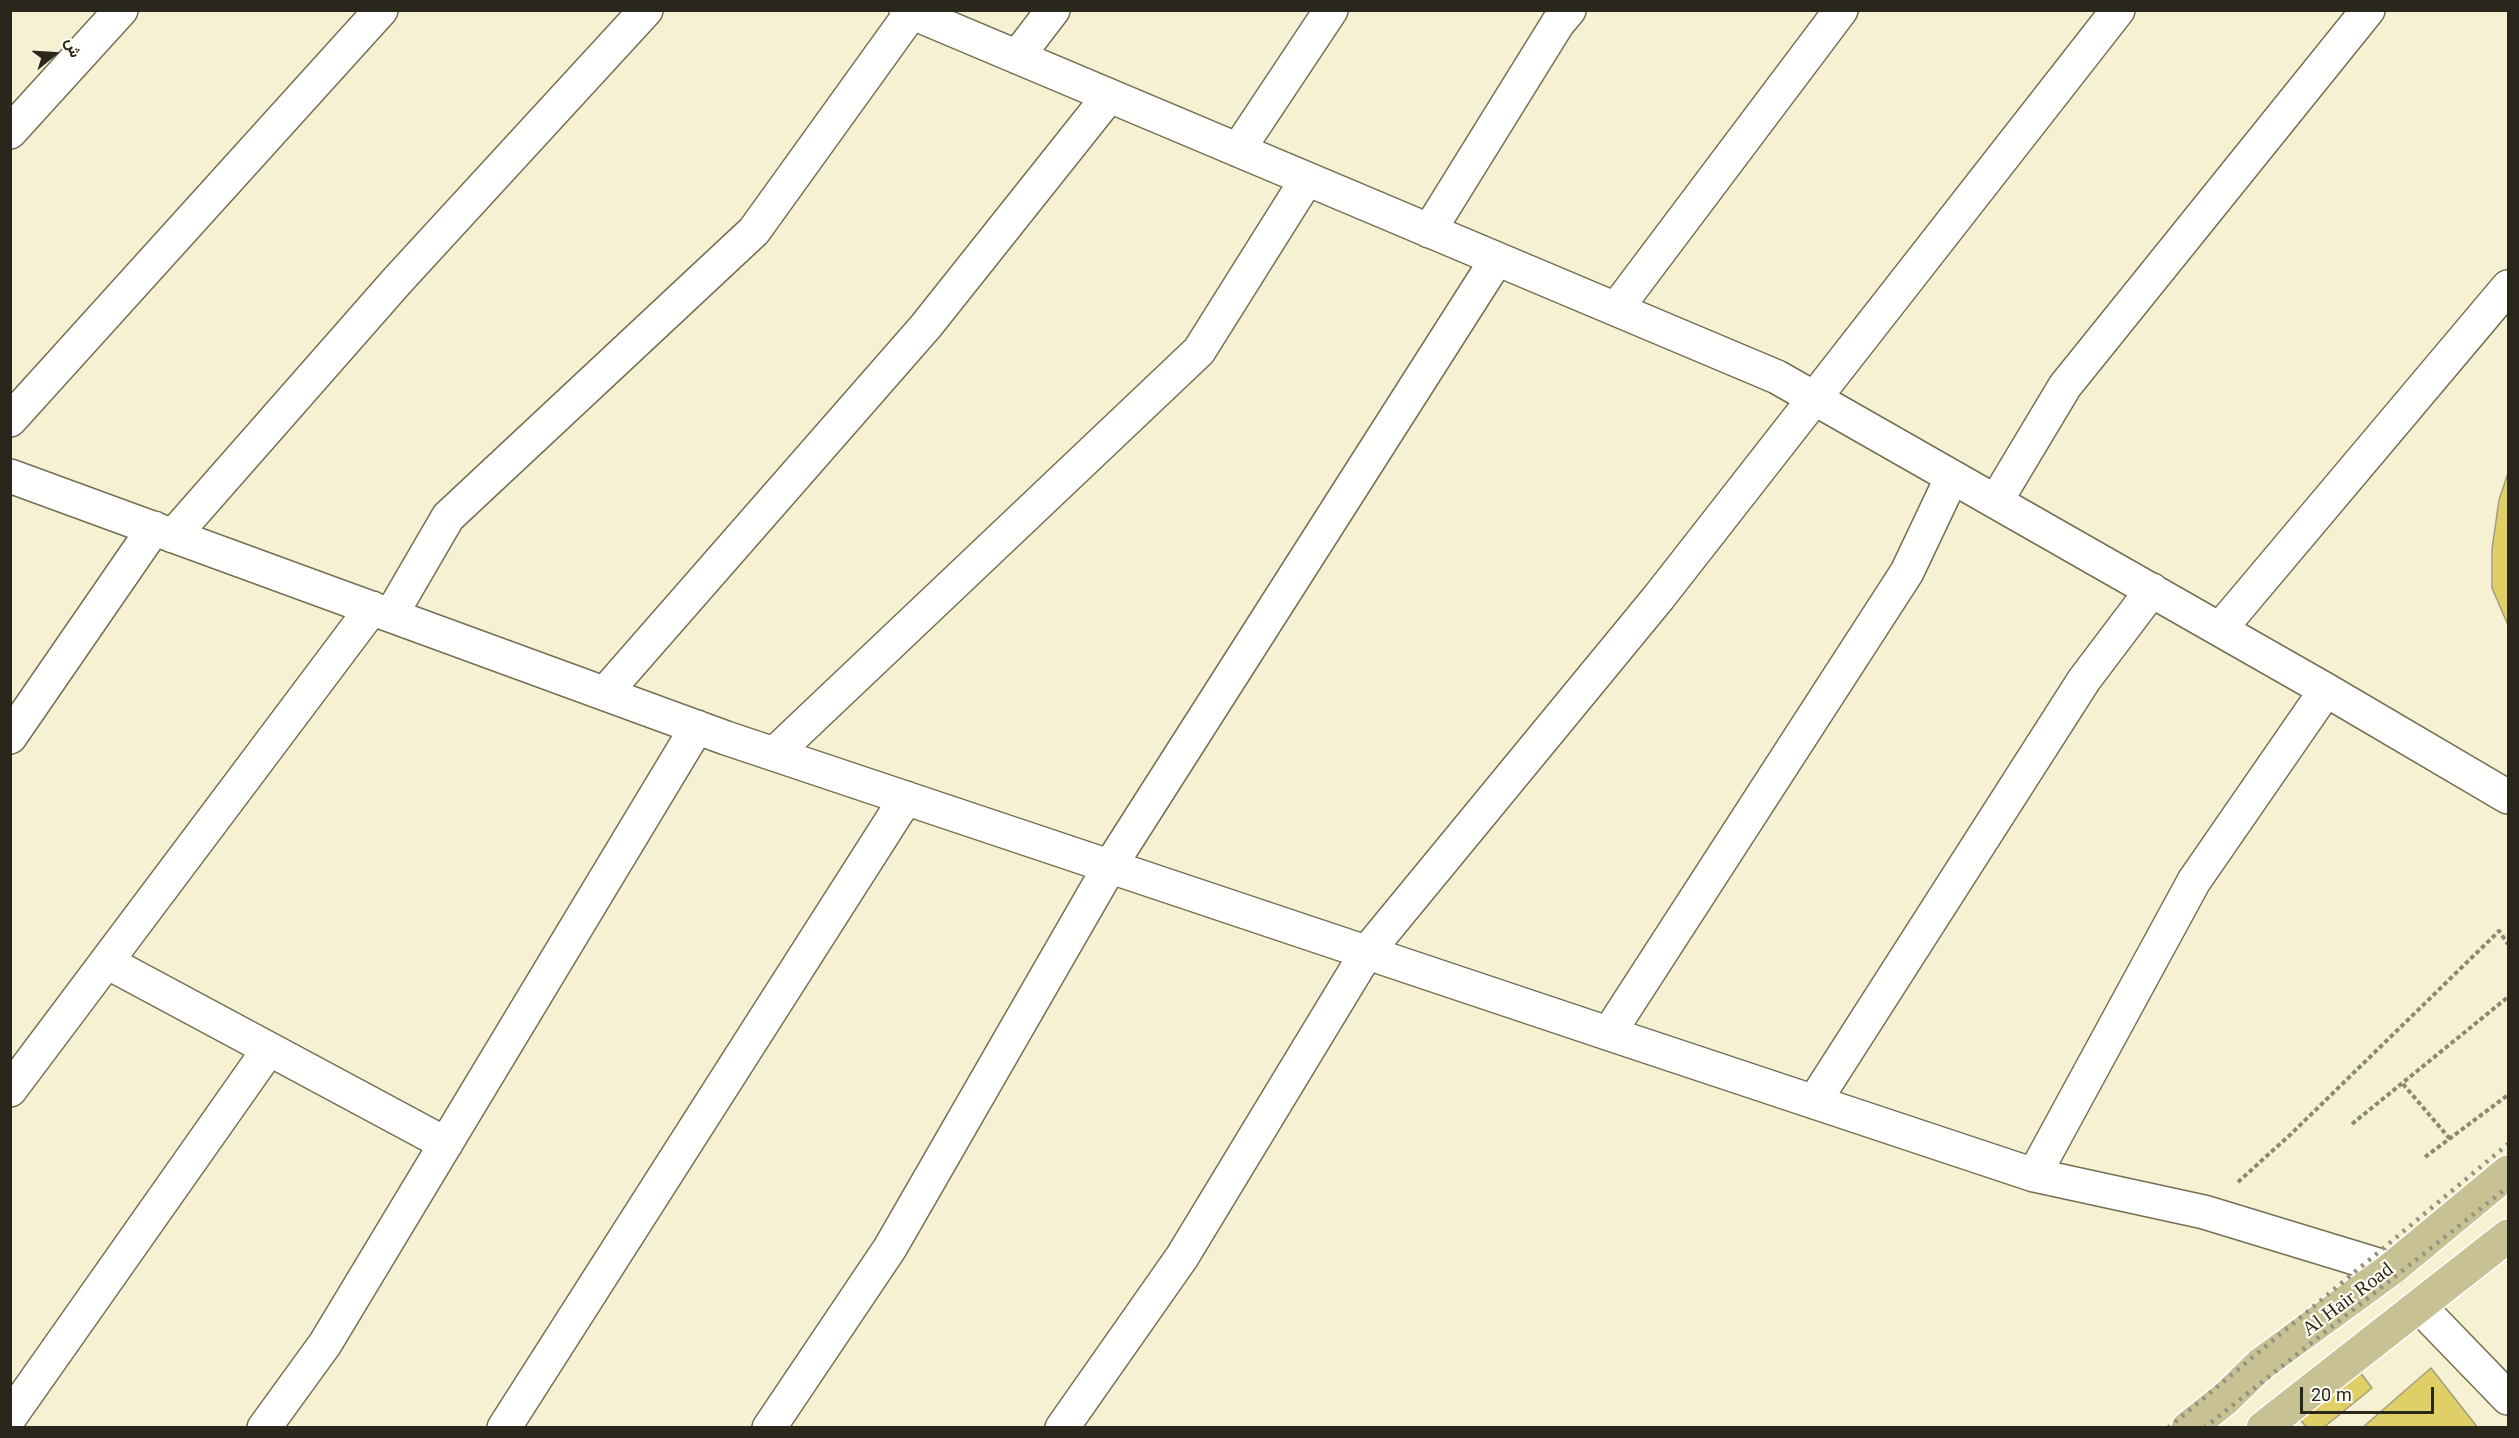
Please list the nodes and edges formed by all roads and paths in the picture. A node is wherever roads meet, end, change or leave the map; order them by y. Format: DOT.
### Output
graph roads {
  1 [pos="121,10"];
  2 [pos="381,10"];
  3 [pos="646,10"];
  4 [pos="1053,10"];
  5 [pos="1331,10"];
  6 [pos="1569,10"];
  7 [pos="1841,10"];
  8 [pos="2118,10"];
  9 [pos="2368,10"];
  10 [pos="909,12"];
  11 [pos="1017,57"];
  12 [pos="1109,96"];
  13 [pos="10,132"];
  14 [pos="1238,150"];
  15 [pos="1307,179"];
  16 [pos="1429,231"];
  17 [pos="1497,259"];
  18 [pos="2508,287"];
  19 [pos="1616,309"];
  20 [pos="1814,398"];
  21 [pos="10,420"];
  22 [pos="10,476"];
  23 [pos="1952,477"];
  24 [pos="1996,501"];
  25 [pos="164,532"];
  26 [pos="2152,590"];
  27 [pos="381,612"];
  28 [pos="2220,629"];
  29 [pos="2326,690"];
  30 [pos="605,693"];
  31 [pos="697,727"];
  32 [pos="10,737"];
  33 [pos="774,754"];
  34 [pos="2508,797"];
  35 [pos="906,798"];
  36 [pos="1110,866"];
  37 [pos="2508,944"];
  38 [pos="1367,952"];
  39 [pos="106,962"];
  40 [pos="2508,998"];
  41 [pos="1609,1033"];
  42 [pos="269,1049"];
  43 [pos="2403,1084"];
  44 [pos="10,1090"];
  45 [pos="2508,1095"];
  46 [pos="1814,1101"];
  47 [pos="2352,1124"];
  48 [pos="2450,1139"];
  49 [pos="446,1144"];
  50 [pos="2425,1157"];
  51 [pos="2508,1172"];
  52 [pos="2034,1174"];
  53 [pos="2204,1212"];
  54 [pos="2508,1236"];
  55 [pos="2391,1269"];
  56 [pos="2419,1306"];
  57 [pos="2508,1398"];
  58 [pos="10,1417"];
  59 [pos="264,1428"];
  60 [pos="504,1428"];
  61 [pos="769,1428"];
  62 [pos="1062,1428"];
  63 [pos="2188,1428"];
  64 [pos="2263,1428"];
  1 -- 13 [label="street"];
  2 -- 21 [label="street"];
  3 -- 25 [label="street"];
  4 -- 11 [label="street"];
  5 -- 14 [label="street"];
  6 -- 16 [label="street"];
  7 -- 19 [label="street"];
  8 -- 20 [label="street"];
  9 -- 24 [label="street"];
  10 -- 11 [label="street"];
  10 -- 27 [label="street"];
  11 -- 12 [label="street"];
  12 -- 14 [label="street"];
  12 -- 30 [label="street"];
  14 -- 15 [label="street"];
  15 -- 16 [label="street"];
  15 -- 33 [label="street"];
  16 -- 17 [label="street"];
  17 -- 19 [label="street"];
  17 -- 36 [label="street"];
  18 -- 28 [label="street"];
  19 -- 20 [label="street"];
  20 -- 23 [label="street"];
  20 -- 38 [label="street"];
  22 -- 25 [label="street"];
  23 -- 24 [label="street"];
  23 -- 41 [label="street"];
  24 -- 26 [label="street"];
  25 -- 27 [label="street"];
  25 -- 32 [label="street"];
  26 -- 28 [label="street"];
  26 -- 46 [label="street"];
  27 -- 30 [label="street"];
  27 -- 39 [label="street"];
  28 -- 29 [label="street"];
  29 -- 34 [label="street"];
  29 -- 52 [label="street"];
  30 -- 31 [label="street"];
  31 -- 33 [label="street"];
  31 -- 49 [label="street"];
  33 -- 35 [label="street"];
  35 -- 36 [label="street"];
  35 -- 60 [label="street"];
  36 -- 38 [label="street"];
  36 -- 61 [label="street"];
  37 -- 53 [label="path"];
  38 -- 41 [label="street"];
  38 -- 62 [label="street"];
  39 -- 42 [label="street"];
  39 -- 44 [label="street"];
  40 -- 43 [label="path"];
  41 -- 46 [label="street"];
  42 -- 49 [label="street"];
  42 -- 58 [label="street"];
  43 -- 47 [label="path"];
  43 -- 48 [label="path"];
  45 -- 48 [label="path"];
  46 -- 52 [label="street"];
  48 -- 50 [label="path"];
  49 -- 59 [label="street"];
  51 -- 55 [label="main road, Al Hair Road"];
  52 -- 53 [label="street"];
  53 -- 55 [label="street"];
  54 -- 56 [label="main road"];
  55 -- 63 [label="main road, Al Hair Road"];
  56 -- 57 [label="street"];
  56 -- 64 [label="main road"];
}
